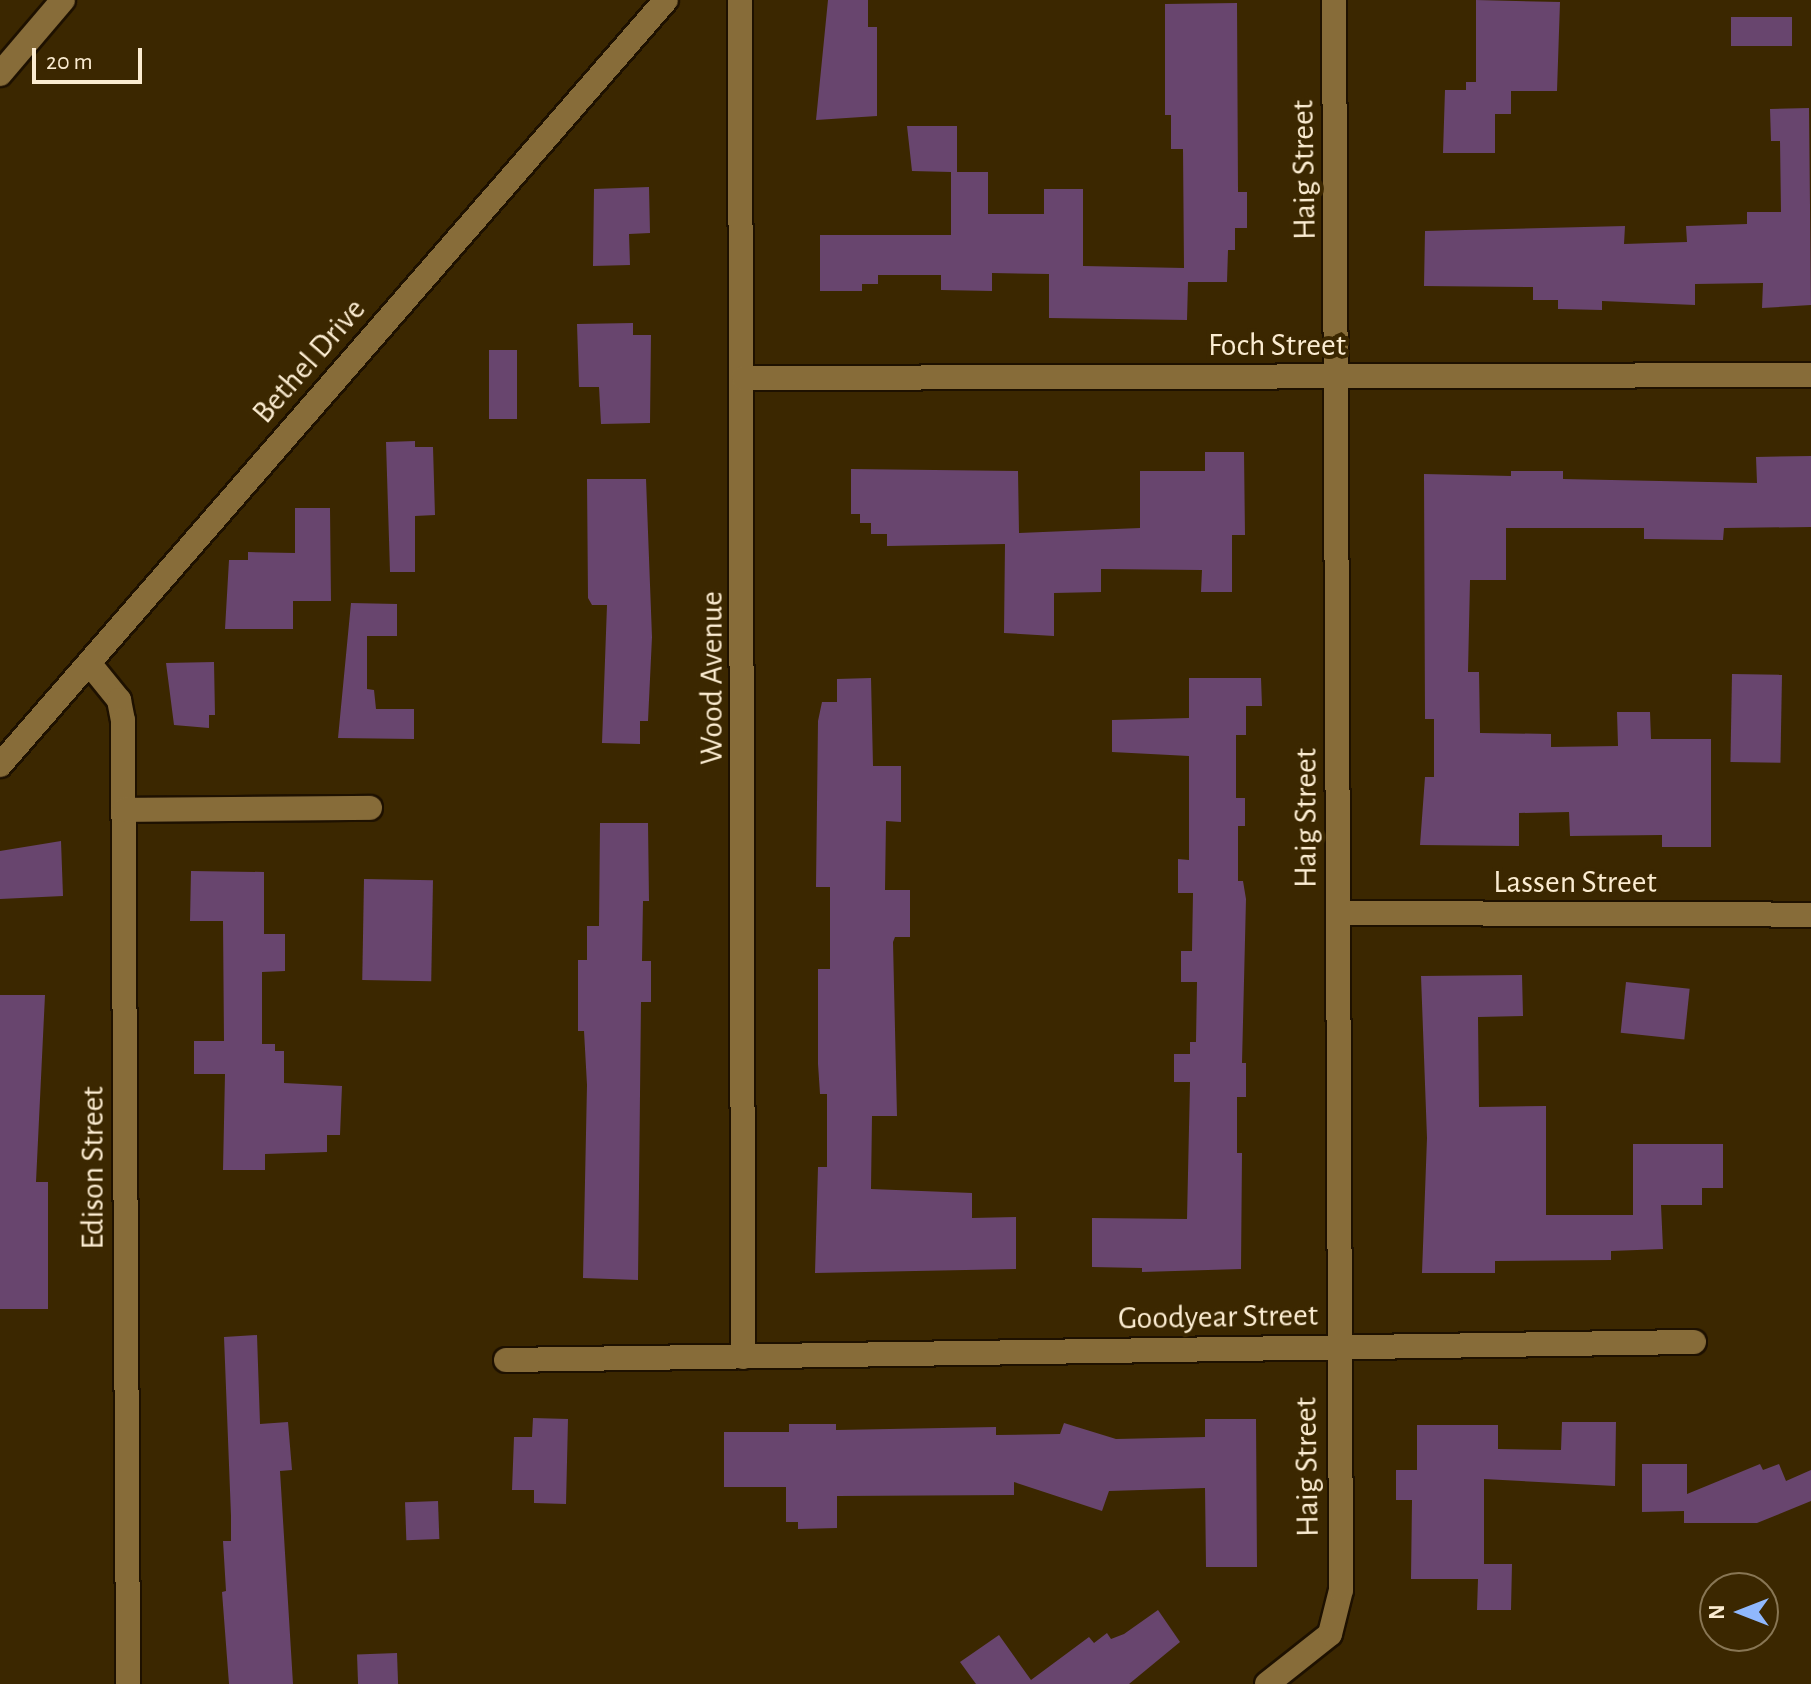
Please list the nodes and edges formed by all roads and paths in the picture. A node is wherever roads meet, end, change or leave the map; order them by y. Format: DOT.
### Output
graph roads {
  1 [pos="63,0"];
  2 [pos="666,0"];
  3 [pos="740,0"];
  4 [pos="1334,0"];
  5 [pos="0,74"];
  6 [pos="1811,375"];
  7 [pos="1338,376"];
  8 [pos="744,378"];
  9 [pos="89,663"];
  10 [pos="0,765"];
  11 [pos="370,808"];
  12 [pos="124,810"];
  13 [pos="1338,913"];
  14 [pos="1811,915"];
  15 [pos="1694,1342"];
  16 [pos="1337,1347"];
  17 [pos="743,1357"];
  18 [pos="506,1360"];
  19 [pos="128,1684"];
  20 [pos="1267,1684"];
  1 -- 5 [label="street"];
  2 -- 9 [label="street, Bethel Drive"];
  3 -- 8 [label="street, Wood Avenue"];
  4 -- 7 [label="street, Haig Street"];
  6 -- 7 [label="street, Foch Street"];
  7 -- 8 [label="street, Foch Street"];
  7 -- 13 [label="street, Haig Street"];
  8 -- 17 [label="street, Wood Avenue"];
  9 -- 10 [label="street, Bethel Drive"];
  9 -- 12 [label="street, Edison Street"];
  11 -- 12 [label="street"];
  12 -- 19 [label="street, Edison Street"];
  13 -- 14 [label="street, Lassen Street"];
  13 -- 16 [label="street, Haig Street"];
  15 -- 16 [label="street, Goodyear Street"];
  16 -- 17 [label="street, Goodyear Street"];
  16 -- 20 [label="street, Haig Street"];
  17 -- 18 [label="street, Goodyear Street"];
}
